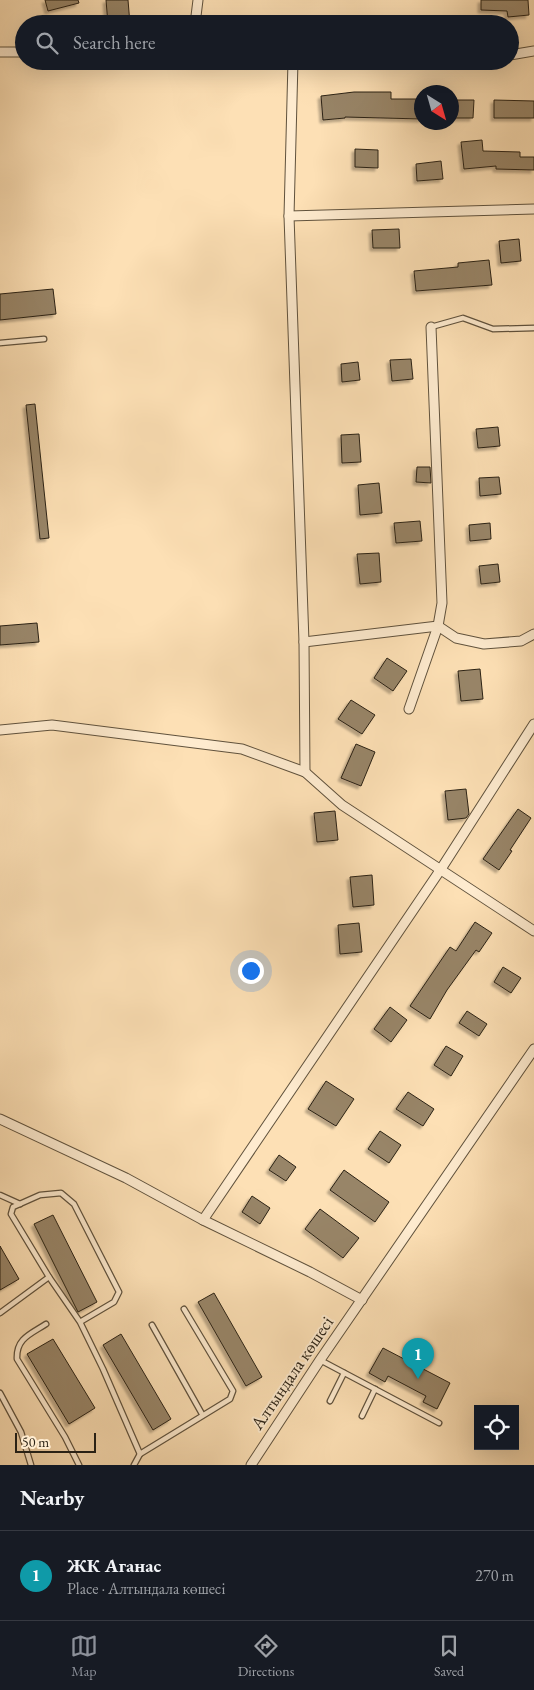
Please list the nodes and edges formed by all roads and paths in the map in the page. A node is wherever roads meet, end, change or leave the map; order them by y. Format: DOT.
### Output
graph roads {
  1 [pos="198,0"];
  2 [pos="196,15"];
  3 [pos="534,51"];
  4 [pos="0,52"];
  5 [pos="15,52"];
  6 [pos="519,53"];
  7 [pos="292,70"];
  8 [pos="534,209"];
  9 [pos="289,216"];
  10 [pos="431,327"];
  11 [pos="534,328"];
  12 [pos="44,339"];
  13 [pos="0,343"];
  14 [pos="438,626"];
  15 [pos="534,634"];
  16 [pos="304,642"];
  17 [pos="408,709"];
  18 [pos="534,724"];
  19 [pos="0,730"];
  20 [pos="305,772"];
  21 [pos="441,869"];
  22 [pos="534,931"];
  23 [pos="534,1048"];
  24 [pos="0,1119"];
  25 [pos="0,1189"];
  26 [pos="2,1195"];
  27 [pos="20,1204"];
  28 [pos="203,1220"];
  29 [pos="48,1277"];
  30 [pos="362,1300"];
  31 [pos="184,1309"];
  32 [pos="0,1313"];
  33 [pos="80,1322"];
  34 [pos="46,1324"];
  35 [pos="152,1325"];
  36 [pos="320,1360"];
  37 [pos="344,1373"];
  38 [pos="375,1389"];
  39 [pos="0,1393"];
  40 [pos="330,1400"];
  41 [pos="202,1414"];
  42 [pos="362,1416"];
  43 [pos="439,1423"];
  44 [pos="140,1454"];
  45 [pos="30,1465"];
  46 [pos="79,1465"];
  47 [pos="134,1465"];
  48 [pos="250,1465"];
  1 -- 2 [label="street"];
  3 -- 6 [label="street"];
  4 -- 5 [label="street"];
  7 -- 9 [label="street"];
  8 -- 9 [label="street"];
  9 -- 16 [label="street"];
  10 -- 11 [label="lane"];
  10 -- 14 [label="street"];
  12 -- 13 [label="lane"];
  14 -- 15 [label="street"];
  14 -- 16 [label="street"];
  14 -- 17 [label="street"];
  16 -- 20 [label="street"];
  18 -- 21 [label="street"];
  19 -- 20 [label="street"];
  20 -- 21 [label="street"];
  21 -- 22 [label="street"];
  21 -- 28 [label="street"];
  23 -- 30 [label="street, Алтындала көшесі"];
  24 -- 28 [label="street"];
  25 -- 26 [label="lane"];
  26 -- 27 [label="lane"];
  27 -- 29 [label="lane"];
  27 -- 33 [label="lane"];
  28 -- 30 [label="street"];
  29 -- 32 [label="lane"];
  29 -- 33 [label="lane"];
  30 -- 36 [label="street, Алтындала көшесі"];
  31 -- 41 [label="lane"];
  33 -- 44 [label="lane"];
  34 -- 46 [label="lane"];
  35 -- 41 [label="lane"];
  36 -- 37 [label="lane"];
  36 -- 48 [label="street, Алтындала көшесі"];
  37 -- 38 [label="lane"];
  37 -- 40 [label="lane"];
  38 -- 42 [label="lane"];
  38 -- 43 [label="lane"];
  39 -- 45 [label="lane"];
  41 -- 44 [label="lane"];
  44 -- 47 [label="lane"];
}
